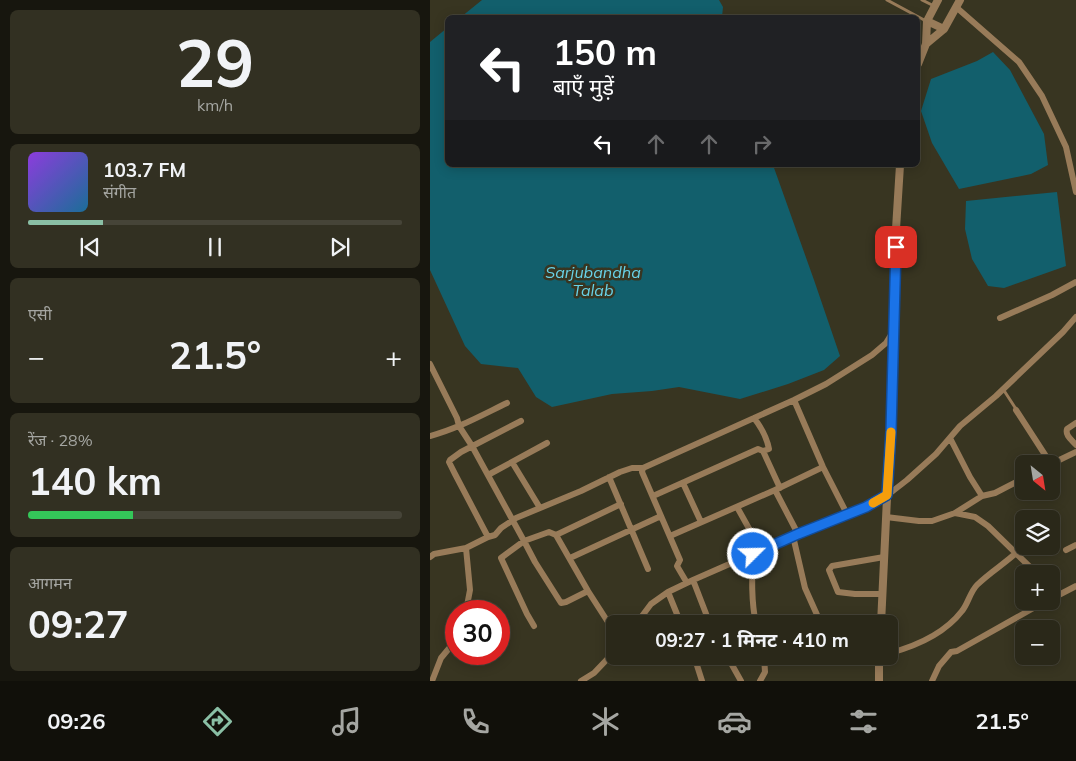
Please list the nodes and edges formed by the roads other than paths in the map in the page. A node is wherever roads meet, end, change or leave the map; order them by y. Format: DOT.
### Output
graph roads {
  1 [pos="887,0"];
  2 [pos="922,0"];
  3 [pos="936,3"];
  4 [pos="958,4"];
  5 [pos="916,15"];
  6 [pos="920,17"];
  7 [pos="927,21"];
  8 [pos="944,29"];
  9 [pos="926,44"];
  10 [pos="920,59"];
  11 [pos="900,167"];
  12 [pos="1076,192"];
  13 [pos="1076,282"];
  14 [pos="1076,317"];
  15 [pos="1000,318"];
  16 [pos="894,329"];
  17 [pos="430,364"];
  18 [pos="1003,390"];
  19 [pos="794,400"];
  20 [pos="507,403"];
  21 [pos="1016,410"];
  22 [pos="754,418"];
  23 [pos="521,421"];
  24 [pos="1076,423"];
  25 [pos="458,426"];
  26 [pos="430,436"];
  27 [pos="950,438"];
  28 [pos="548,443"];
  29 [pos="1076,445"];
  30 [pos="472,446"];
  31 [pos="763,451"];
  32 [pos="1076,452"];
  33 [pos="1045,455"];
  34 [pos="1060,460"];
  35 [pos="512,462"];
  36 [pos="643,468"];
  37 [pos="823,468"];
  38 [pos="488,475"];
  39 [pos="610,477"];
  40 [pos="683,483"];
  41 [pos="1015,483"];
  42 [pos="778,489"];
  43 [pos="887,495"];
  44 [pos="652,496"];
  45 [pos="982,496"];
  46 [pos="621,504"];
  47 [pos="737,507"];
  48 [pos="540,508"];
  49 [pos="955,513"];
  50 [pos="847,514"];
  51 [pos="661,516"];
  52 [pos="886,517"];
  53 [pos="512,520"];
  54 [pos="701,522"];
  55 [pos="632,530"];
  56 [pos="556,535"];
  57 [pos="796,535"];
  58 [pos="670,536"];
  59 [pos="488,537"];
  60 [pos="524,541"];
  61 [pos="1076,545"];
  62 [pos="466,548"];
  63 [pos="761,550"];
  64 [pos="1066,550"];
  65 [pos="1015,552"];
  66 [pos="753,554"];
  67 [pos="1015,554"];
  68 [pos="1018,555"];
  69 [pos="430,557"];
  70 [pos="884,557"];
  71 [pos="570,558"];
  72 [pos="1028,565"];
  73 [pos="648,570"];
  74 [pos="690,582"];
  75 [pos="1076,586"];
  76 [pos="588,591"];
  77 [pos="668,592"];
  78 [pos="882,594"];
  79 [pos="1060,594"];
  80 [pos="468,600"];
  81 [pos="1029,610"];
  82 [pos="643,615"];
  83 [pos="677,615"];
  84 [pos="706,615"];
  85 [pos="754,615"];
  86 [pos="817,615"];
  87 [pos="881,615"];
  88 [pos="606,618"];
  89 [pos="534,626"];
  90 [pos="898,651"];
  91 [pos="445,653"];
  92 [pos="606,660"];
  93 [pos="697,665"];
  94 [pos="732,665"];
  95 [pos="765,665"];
  96 [pos="879,665"];
  97 [pos="432,681"];
  98 [pos="581,681"];
  99 [pos="702,681"];
  100 [pos="741,681"];
  101 [pos="760,681"];
  102 [pos="879,681"];
  103 [pos="932,681"];
  1 -- 5 [label="lane"];
  2 -- 3 [label="lane"];
  3 -- 7 [label="street"];
  4 -- 8 [label="street"];
  4 -- 12 [label="street"];
  6 -- 7 [label="lane"];
  7 -- 8 [label="street"];
  7 -- 9 [label="street"];
  8 -- 9 [label="street"];
  9 -- 10 [label="street"];
  11 -- 16 [label="street"];
  13 -- 15 [label="street"];
  14 -- 18 [label="street"];
  16 -- 19 [label="street"];
  16 -- 43 [label="street"];
  17 -- 25 [label="street"];
  18 -- 21 [label="lane"];
  18 -- 27 [label="street"];
  19 -- 22 [label="street"];
  19 -- 37 [label="street"];
  20 -- 25 [label="street"];
  21 -- 33 [label="street"];
  22 -- 31 [label="street"];
  22 -- 36 [label="street"];
  23 -- 30 [label="street"];
  24 -- 29 [label="street"];
  25 -- 26 [label="street"];
  25 -- 30 [label="street"];
  27 -- 43 [label="street"];
  27 -- 45 [label="street"];
  28 -- 35 [label="street"];
  30 -- 38 [label="street"];
  30 -- 59 [label="street"];
  31 -- 40 [label="street"];
  31 -- 42 [label="street"];
  32 -- 34 [label="street"];
  35 -- 38 [label="street"];
  35 -- 48 [label="street"];
  36 -- 39 [label="street"];
  36 -- 44 [label="street"];
  37 -- 42 [label="street"];
  37 -- 50 [label="street"];
  38 -- 53 [label="street"];
  39 -- 46 [label="street"];
  39 -- 48 [label="street"];
  40 -- 44 [label="street"];
  40 -- 54 [label="street"];
  41 -- 45 [label="street"];
  42 -- 47 [label="street"];
  42 -- 57 [label="street"];
  43 -- 50 [label="street"];
  43 -- 52 [label="street"];
  44 -- 51 [label="street"];
  45 -- 49 [label="street"];
  46 -- 55 [label="street"];
  46 -- 56 [label="street"];
  47 -- 54 [label="street"];
  47 -- 63 [label="street"];
  48 -- 53 [label="street"];
  49 -- 52 [label="street"];
  49 -- 65 [label="street"];
  50 -- 57 [label="street"];
  51 -- 55 [label="street"];
  51 -- 58 [label="street"];
  52 -- 70 [label="street"];
  53 -- 59 [label="street"];
  53 -- 60 [label="street"];
  54 -- 58 [label="street"];
  55 -- 71 [label="street"];
  55 -- 73 [label="street"];
  56 -- 60 [label="street"];
  56 -- 71 [label="street"];
  57 -- 63 [label="street"];
  57 -- 86 [label="street"];
  58 -- 74 [label="street"];
  59 -- 62 [label="street"];
  60 -- 76 [label="street"];
  60 -- 89 [label="street"];
  61 -- 64 [label="street"];
  62 -- 69 [label="street"];
  62 -- 80 [label="street"];
  63 -- 66 [label="street"];
  66 -- 74 [label="street"];
  66 -- 85 [label="street"];
  67 -- 90 [label="street"];
  68 -- 72 [label="street"];
  70 -- 78 [label="street"];
  70 -- 78 [label="street"];
  71 -- 76 [label="street"];
  74 -- 77 [label="street"];
  74 -- 84 [label="street"];
  75 -- 79 [label="street"];
  76 -- 88 [label="street"];
  77 -- 82 [label="street"];
  77 -- 83 [label="street"];
  78 -- 87 [label="street"];
  81 -- 103 [label="street"];
  91 -- 97 [label="street"];
  92 -- 98 [label="street"];
  93 -- 99 [label="street"];
  94 -- 100 [label="street"];
  95 -- 101 [label="street"];
  96 -- 102 [label="street"];
}
